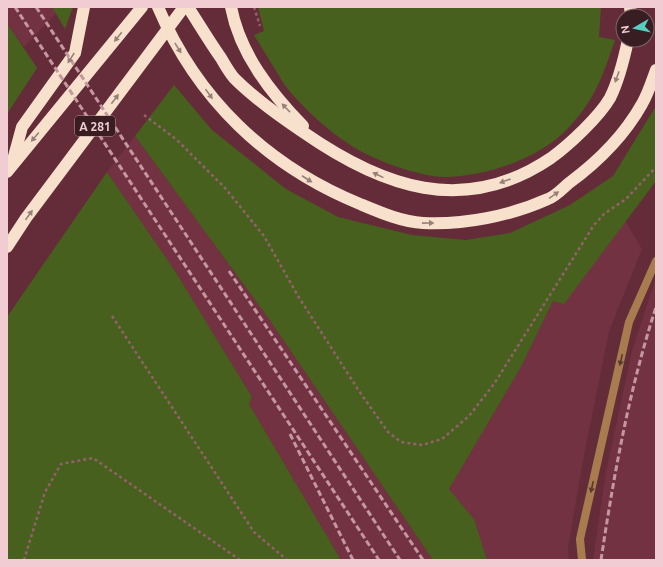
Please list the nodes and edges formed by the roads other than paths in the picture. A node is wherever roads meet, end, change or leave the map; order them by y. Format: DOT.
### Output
graph roads {
  1 [pos="84,7"];
  2 [pos="142,7"];
  3 [pos="158,7"];
  4 [pos="184,7"];
  5 [pos="188,7"];
  6 [pos="231,9"];
  7 [pos="626,48"];
  8 [pos="656,70"];
  9 [pos="322,146"];
  10 [pos="9,169"];
  11 [pos="7,247"];
  12 [pos="656,261"];
  13 [pos="582,560"];
  1 -- 10 [label="highway, one-way"];
  2 -- 10 [label="highway, A 281, one-way"];
  3 -- 8 [label="highway, one-way"];
  11 -- 4 [label="highway, A 281, one-way"];
  5 -- 9 [label="highway"];
  9 -- 6 [label="highway, one-way"];
  7 -- 9 [label="highway, one-way"];
  12 -- 13 [label="lane, one-way"];
}
